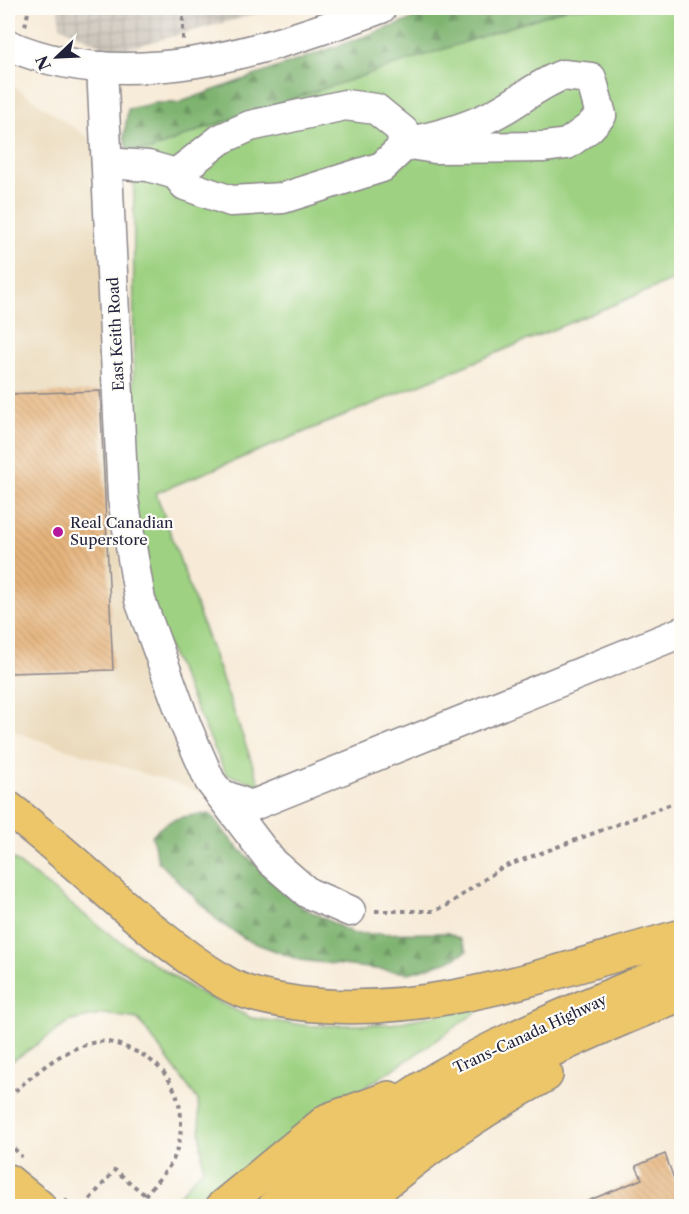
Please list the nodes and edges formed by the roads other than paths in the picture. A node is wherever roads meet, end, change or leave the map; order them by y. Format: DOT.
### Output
graph roads {
  1 [pos="381,8"];
  2 [pos="8,45"];
  3 [pos="102,67"];
  4 [pos="403,143"];
  5 [pos="107,163"];
  6 [pos="176,174"];
  7 [pos="681,632"];
  8 [pos="220,794"];
  9 [pos="8,808"];
  10 [pos="350,911"];
  11 [pos="681,936"];
  12 [pos="681,966"];
  13 [pos="681,994"];
  14 [pos="681,1009"];
  15 [pos="430,1083"];
  16 [pos="8,1181"];
  17 [pos="39,1206"];
  18 [pos="223,1206"];
  19 [pos="275,1206"];
  20 [pos="316,1206"];
  21 [pos="358,1206"];
  1 -- 3 [label="street"];
  2 -- 3 [label="street"];
  3 -- 5 [label="street, East Keith Road"];
  4 -- 4 [label="street"];
  4 -- 6 [label="street"];
  4 -- 6 [label="street"];
  5 -- 6 [label="street"];
  5 -- 8 [label="street, East Keith Road"];
  7 -- 8 [label="street"];
  8 -- 10 [label="street, East Keith Road"];
  9 -- 11 [label="main road"];
  12 -- 15 [label="main road, Trans-Canada Highway"];
  13 -- 20 [label="main road, Trans-Canada Highway"];
  14 -- 21 [label="main road"];
  15 -- 18 [label="main road"];
  15 -- 19 [label="main road, Trans-Canada Highway"];
  16 -- 17 [label="main road"];
}
